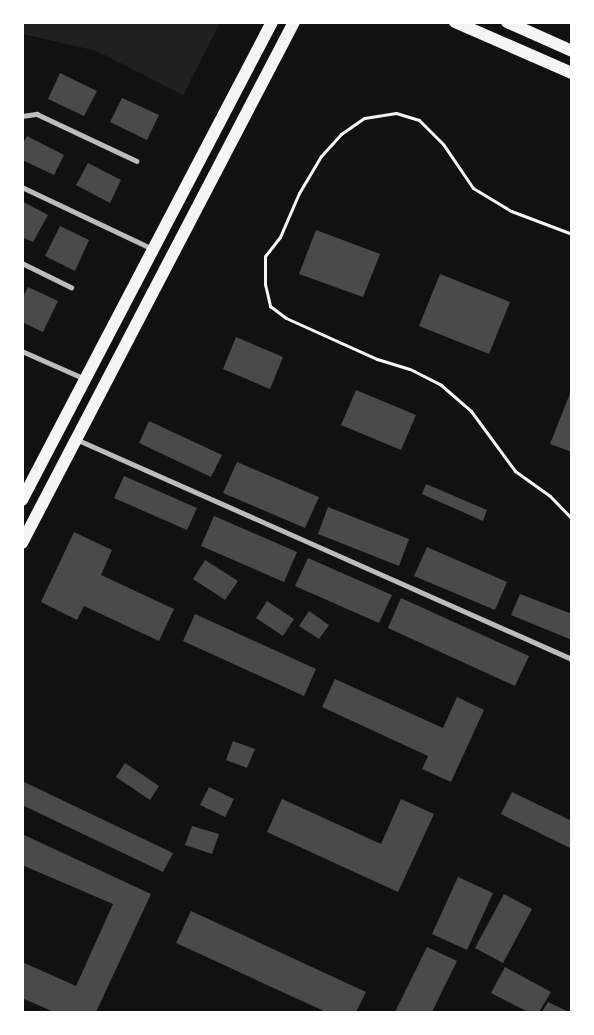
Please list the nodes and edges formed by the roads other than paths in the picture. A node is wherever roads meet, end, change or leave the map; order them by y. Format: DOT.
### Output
graph roads {
  1 [pos="272,22"];
  2 [pos="294,22"];
  3 [pos="455,22"];
  4 [pos="507,22"];
  5 [pos="572,51"];
  6 [pos="572,74"];
  7 [pos="22,116"];
  8 [pos="137,161"];
  9 [pos="22,187"];
  10 [pos="155,250"];
  11 [pos="22,262"];
  12 [pos="70,287"];
  13 [pos="22,351"];
  14 [pos="87,379"];
  15 [pos="76,440"];
  16 [pos="22,500"];
  17 [pos="22,543"];
  18 [pos="572,659"];
  1 -- 10 [label="main road"];
  2 -- 15 [label="main road"];
  3 -- 6 [label="main road"];
  4 -- 5 [label="main road"];
  7 -- 8 [label="lane"];
  9 -- 10 [label="lane"];
  10 -- 14 [label="main road"];
  11 -- 12 [label="lane"];
  13 -- 14 [label="lane"];
  14 -- 16 [label="main road"];
  15 -- 17 [label="main road"];
  15 -- 18 [label="lane"];
}
